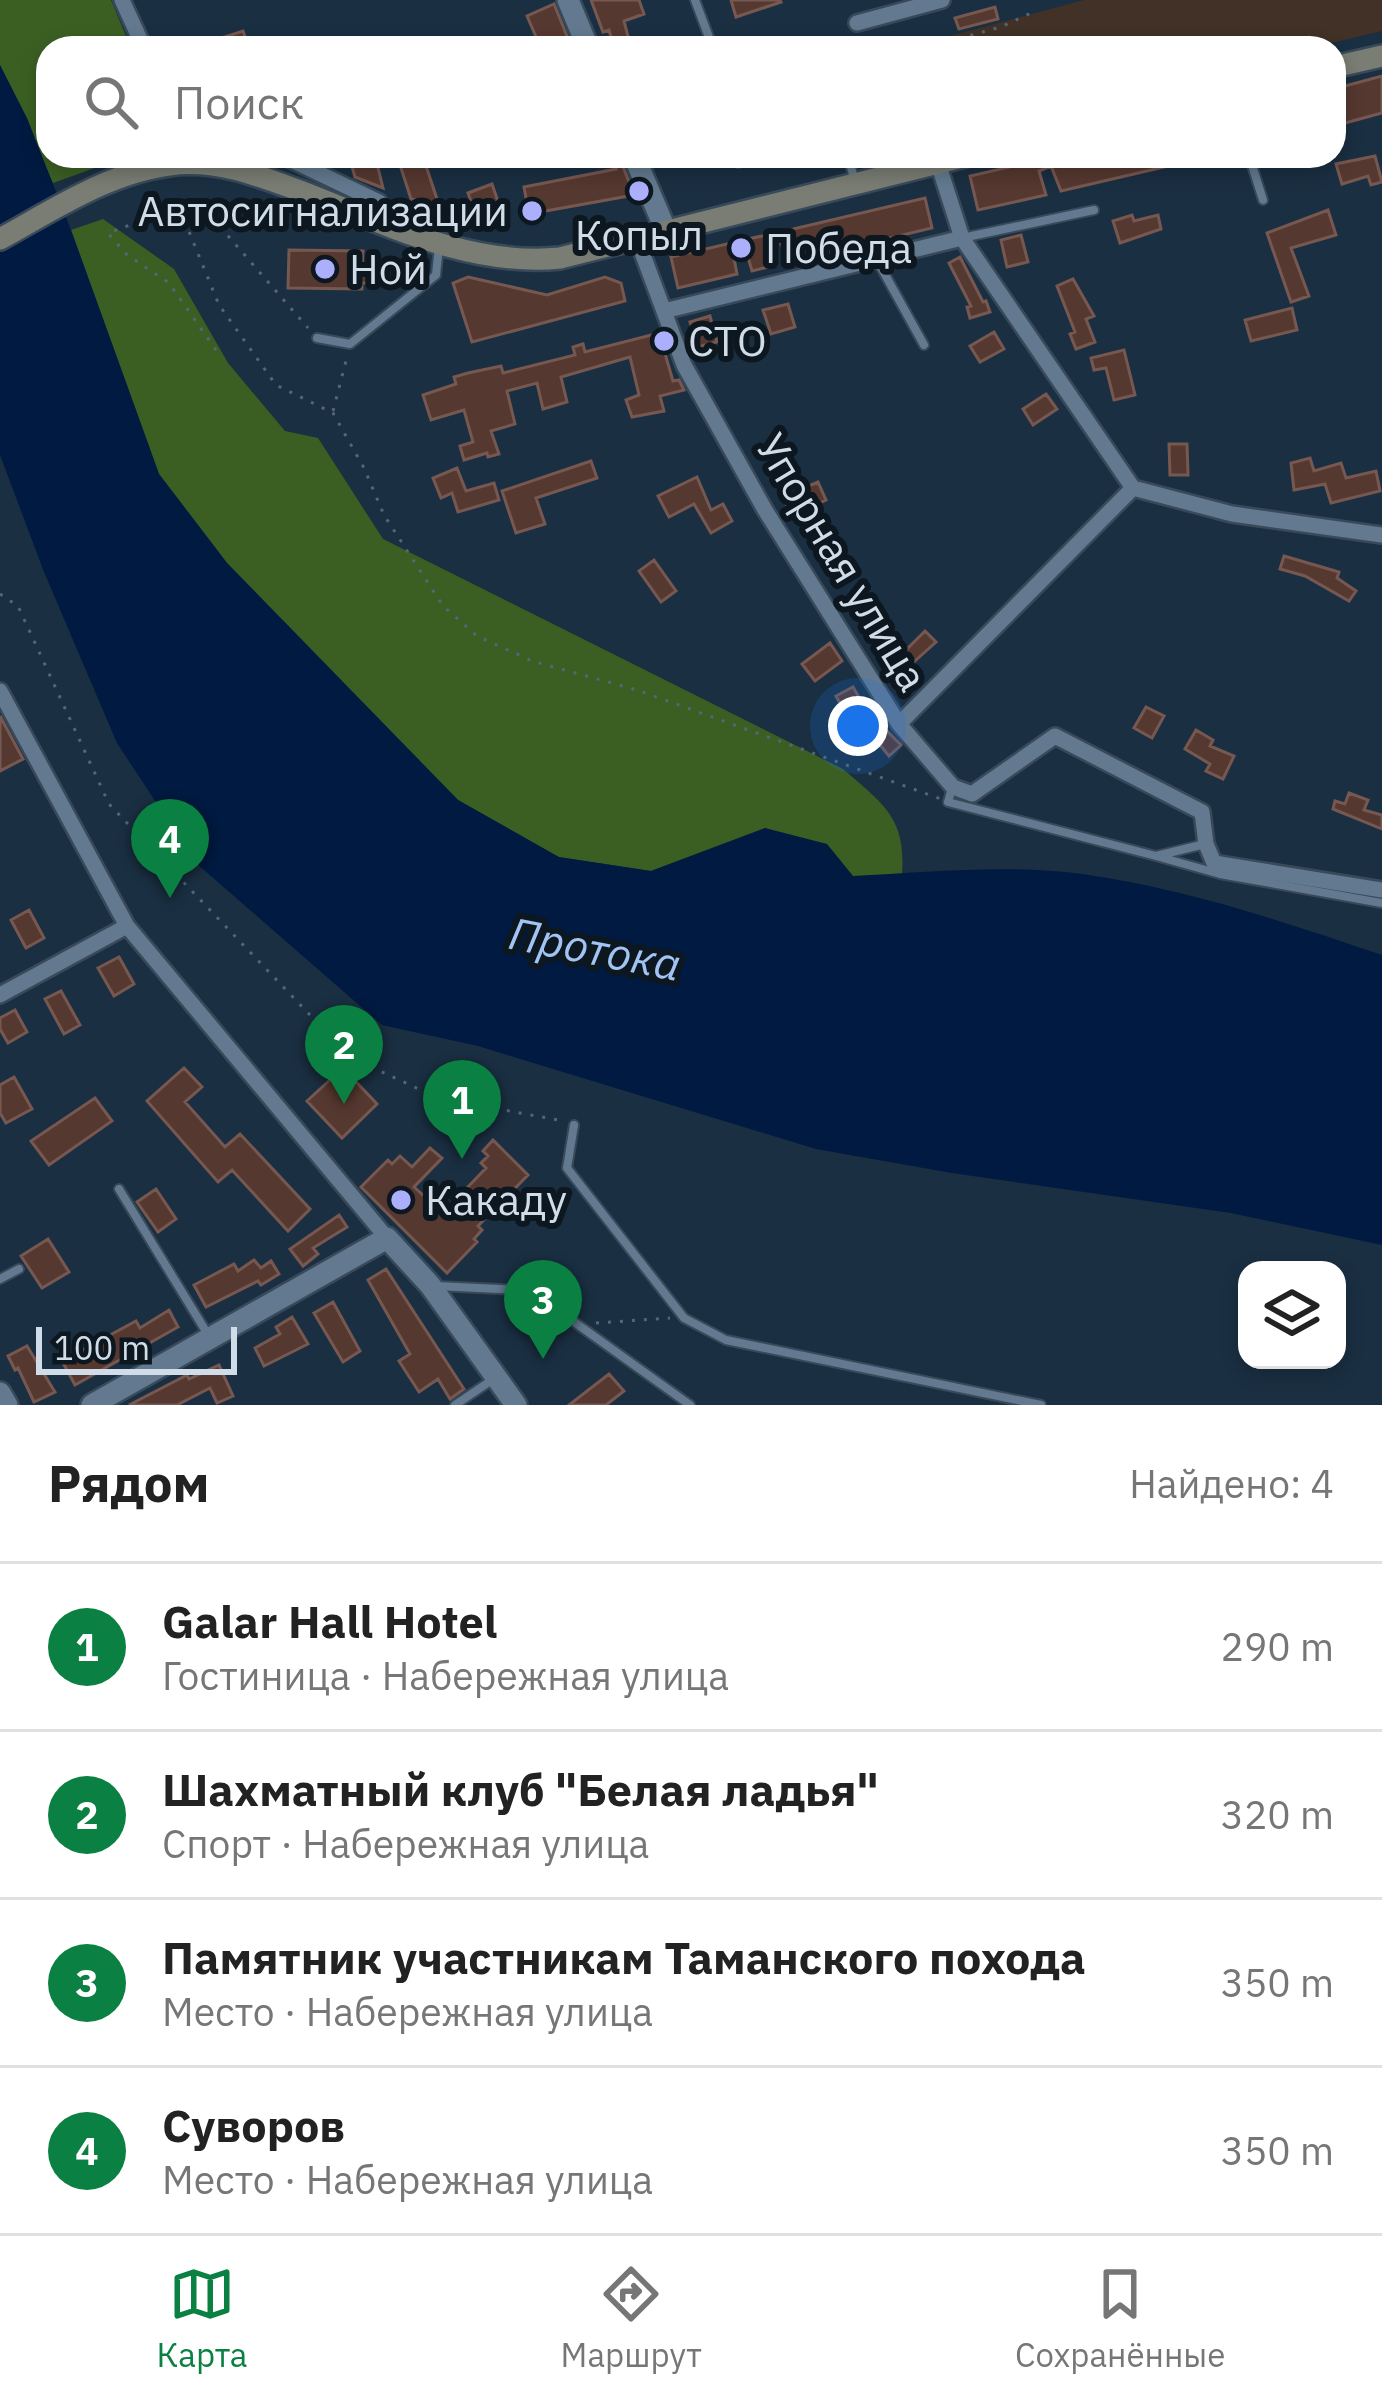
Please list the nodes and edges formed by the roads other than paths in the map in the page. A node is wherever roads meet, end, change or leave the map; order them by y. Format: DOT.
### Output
graph roads {
  1 [pos="122,0"];
  2 [pos="568,0"];
  3 [pos="695,0"];
  4 [pos="942,0"];
  5 [pos="857,23"];
  6 [pos="138,36"];
  7 [pos="583,36"];
  8 [pos="708,36"];
  9 [pos="1382,56"];
  10 [pos="1346,64"];
  11 [pos="152,168"];
  12 [pos="221,168"];
  13 [pos="308,168"];
  14 [pos="639,168"];
  15 [pos="852,168"];
  16 [pos="907,168"];
  17 [pos="940,168"];
  18 [pos="1253,168"];
  19 [pos="856,183"];
  20 [pos="1263,200"];
  21 [pos="1094,210"];
  22 [pos="396,227"];
  23 [pos="666,231"];
  24 [pos="0,238"];
  25 [pos="962,238"];
  26 [pos="637,239"];
  27 [pos="440,243"];
  28 [pos="877,260"];
  29 [pos="664,311"];
  30 [pos="317,338"];
  31 [pos="924,345"];
  32 [pos="1132,488"];
  33 [pos="1382,535"];
  34 [pos="0,691"];
  35 [pos="899,724"];
  36 [pos="951,794"];
  37 [pos="1206,844"];
  38 [pos="1156,856"];
  39 [pos="1382,890"];
  40 [pos="1382,903"];
  41 [pos="127,926"];
  42 [pos="0,995"];
  43 [pos="574,1126"];
  44 [pos="119,1189"];
  45 [pos="387,1238"];
  46 [pos="19,1268"];
  47 [pos="0,1279"];
  48 [pos="430,1286"];
  49 [pos="211,1340"];
  50 [pos="496,1377"];
  51 [pos="0,1393"];
  52 [pos="7,1405"];
  53 [pos="92,1405"];
  54 [pos="455,1405"];
  55 [pos="516,1405"];
  56 [pos="690,1405"];
  57 [pos="1041,1405"];
  1 -- 6 [label="street"];
  2 -- 7 [label="street"];
  3 -- 8 [label="lane"];
  4 -- 5 [label="street"];
  9 -- 10 [label="main road"];
  11 -- 24 [label="main road"];
  12 -- 22 [label="main road"];
  13 -- 22 [label="street"];
  14 -- 23 [label="street"];
  15 -- 19 [label="lane"];
  16 -- 19 [label="main road"];
  17 -- 25 [label="street"];
  18 -- 20 [label="lane"];
  19 -- 23 [label="main road"];
  21 -- 25 [label="lane"];
  22 -- 27 [label="main road"];
  23 -- 26 [label="main road"];
  25 -- 28 [label="street"];
  25 -- 32 [label="street"];
  26 -- 27 [label="main road"];
  26 -- 29 [label="street, Упорная улица"];
  27 -- 30 [label="lane"];
  28 -- 29 [label="street"];
  28 -- 31 [label="lane"];
  29 -- 35 [label="street, Упорная улица"];
  32 -- 33 [label="street"];
  32 -- 35 [label="street"];
  34 -- 41 [label="street"];
  35 -- 36 [label="street, Упорная улица"];
  36 -- 37 [label="street"];
  36 -- 38 [label="lane"];
  37 -- 38 [label="lane"];
  37 -- 39 [label="street"];
  38 -- 40 [label="lane"];
  41 -- 42 [label="street"];
  41 -- 45 [label="street"];
  43 -- 57 [label="lane"];
  44 -- 49 [label="lane"];
  45 -- 48 [label="street"];
  45 -- 49 [label="street"];
  46 -- 47 [label="lane"];
  48 -- 50 [label="street"];
  48 -- 56 [label="lane"];
  49 -- 53 [label="street"];
  50 -- 54 [label="lane"];
  50 -- 55 [label="street"];
  51 -- 52 [label="street"];
}
